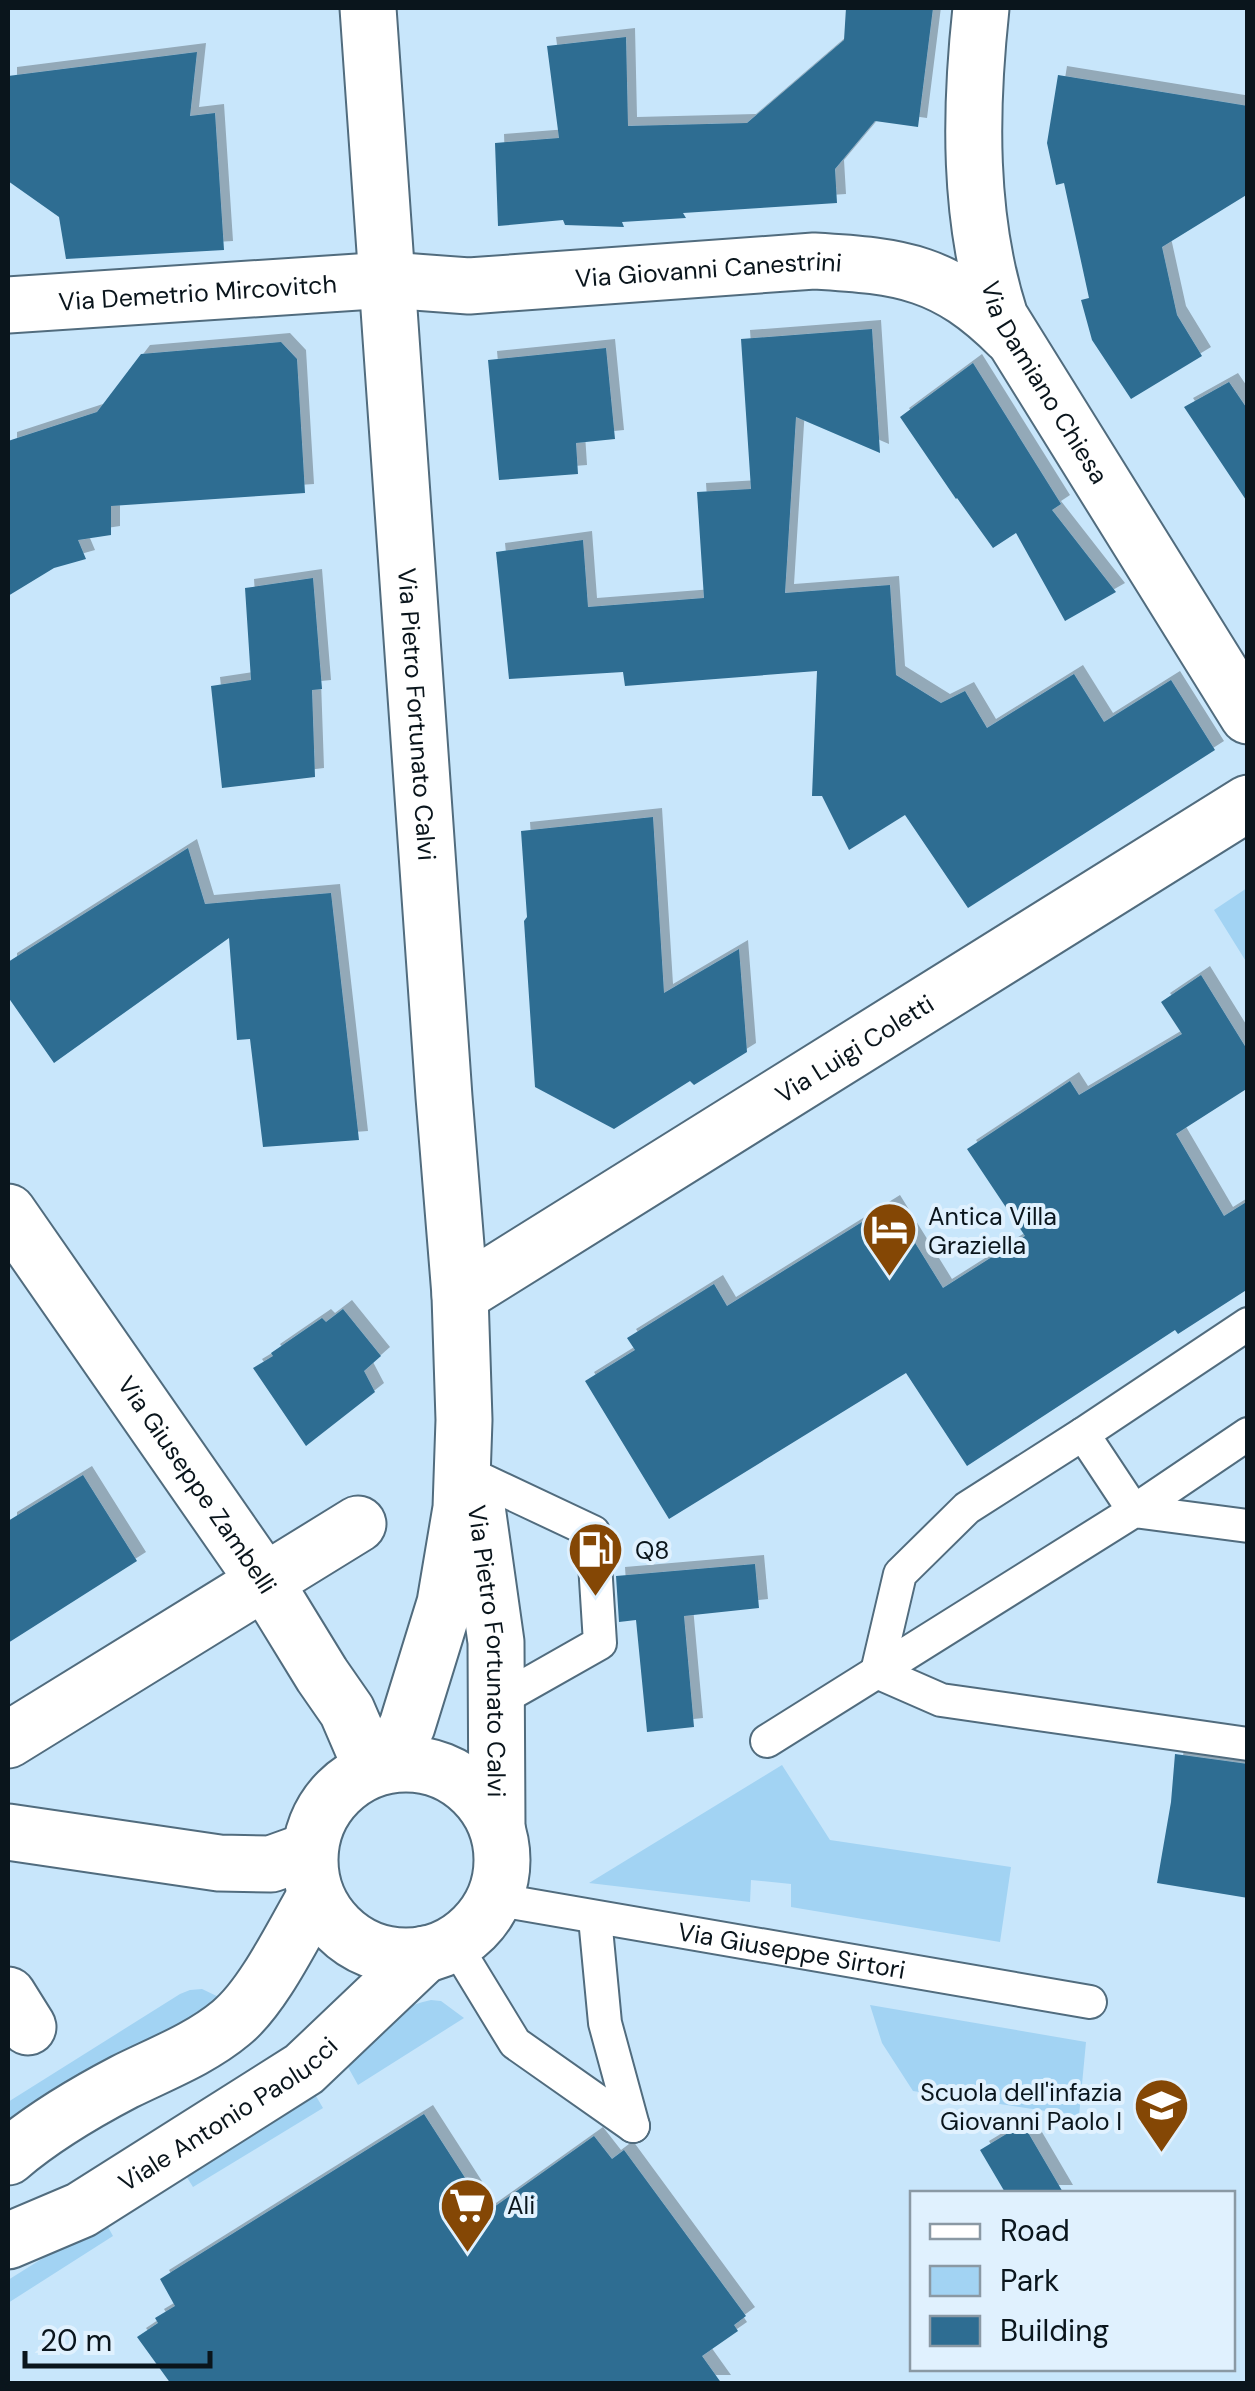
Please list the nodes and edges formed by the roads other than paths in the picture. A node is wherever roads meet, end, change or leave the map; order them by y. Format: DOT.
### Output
graph roads {
  1 [pos="368,8"];
  2 [pos="981,8"];
  3 [pos="388,280"];
  4 [pos="8,304"];
  5 [pos="1010,336"];
  6 [pos="1248,716"];
  7 [pos="1248,803"];
  8 [pos="8,1212"];
  9 [pos="460,1296"];
  10 [pos="1248,1324"];
  11 [pos="464,1420"];
  12 [pos="1083,1434"];
  13 [pos="1248,1434"];
  14 [pos="472,1476"];
  15 [pos="1134,1510"];
  16 [pos="358,1524"];
  17 [pos="1248,1526"];
  18 [pos="264,1582"];
  19 [pos="877,1672"];
  20 [pos="496,1702"];
  21 [pos="8,1740"];
  22 [pos="767,1741"];
  23 [pos="1248,1744"];
  24 [pos="380,1767"];
  25 [pos="497,1826"];
  26 [pos="8,1832"];
  27 [pos="313,1872"];
  28 [pos="494,1900"];
  29 [pos="595,1918"];
  30 [pos="440,1949"];
  31 [pos="1090,2002"];
  32 [pos="8,2157"];
  33 [pos="8,2241"];
  1 -- 3 [label="street, Via Pietro Fortunato Calvi"];
  2 -- 5 [label="street, Via Damiano Chiesa"];
  3 -- 4 [label="street, Via Demetrio Mircovitch"];
  3 -- 5 [label="street, Via Giovanni Canestrini"];
  3 -- 9 [label="street, Via Pietro Fortunato Calvi"];
  5 -- 6 [label="street, Via Damiano Chiesa"];
  7 -- 9 [label="street, Via Luigi Coletti"];
  8 -- 18 [label="street, Via Giuseppe Zambelli"];
  9 -- 11 [label="street, Via Pietro Fortunato Calvi"];
  10 -- 12 [label="lane"];
  11 -- 14 [label="street, Via Pietro Fortunato Calvi"];
  11 -- 24 [label="street, Via Pietro Fortunato Calvi"];
  12 -- 15 [label="lane"];
  12 -- 19 [label="lane"];
  13 -- 15 [label="lane"];
  14 -- 20 [label="street, Via Pietro Fortunato Calvi"];
  14 -- 20 [label="lane"];
  15 -- 17 [label="lane"];
  15 -- 19 [label="lane"];
  16 -- 18 [label="street"];
  18 -- 21 [label="street"];
  18 -- 24 [label="street, Via Giuseppe Zambelli"];
  19 -- 22 [label="lane"];
  19 -- 23 [label="lane"];
  20 -- 25 [label="street, Via Pietro Fortunato Calvi"];
  24 -- 25 [label="street"];
  24 -- 27 [label="street"];
  25 -- 28 [label="street"];
  26 -- 27 [label="street"];
  27 -- 30 [label="street"];
  27 -- 32 [label="street"];
  28 -- 29 [label="lane, Via Giuseppe Sirtori"];
  28 -- 30 [label="street"];
  29 -- 30 [label="lane"];
  29 -- 31 [label="lane, Via Giuseppe Sirtori"];
  30 -- 33 [label="street, Viale Antonio Paolucci"];
}
